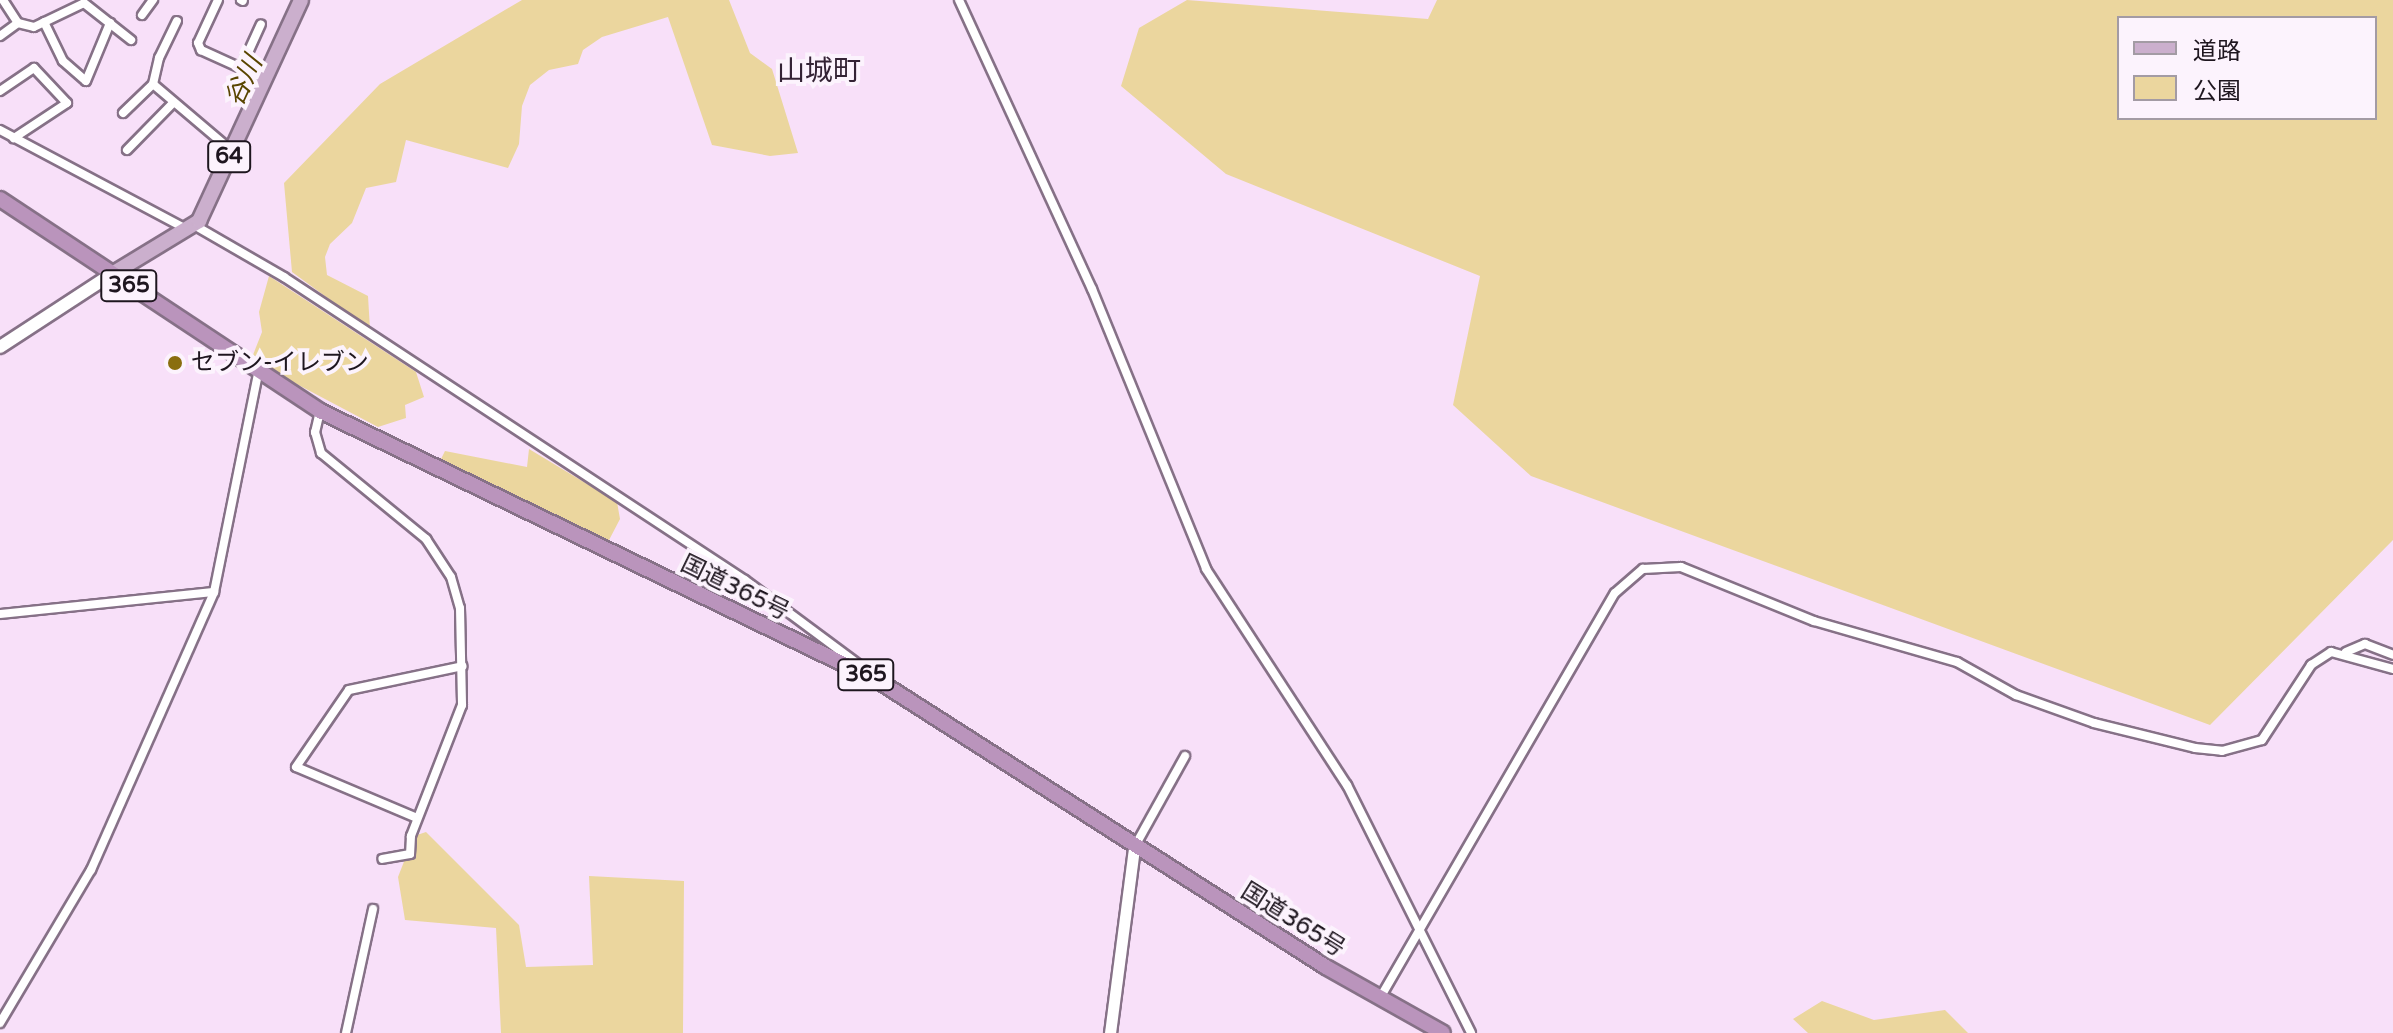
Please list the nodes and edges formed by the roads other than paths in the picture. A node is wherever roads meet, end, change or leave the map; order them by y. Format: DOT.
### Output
graph roads {
  1 [pos="3,0"];
  2 [pos="153,0"];
  3 [pos="218,0"];
  4 [pos="301,0"];
  5 [pos="959,0"];
  6 [pos="142,15"];
  7 [pos="177,21"];
  8 [pos="44,22"];
  9 [pos="18,23"];
  10 [pos="110,23"];
  11 [pos="261,24"];
  12 [pos="0,36"];
  13 [pos="131,40"];
  14 [pos="241,68"];
  15 [pos="265,79"];
  16 [pos="153,84"];
  17 [pos="0,91"];
  18 [pos="172,104"];
  19 [pos="123,113"];
  20 [pos="0,130"];
  21 [pos="14,138"];
  22 [pos="127,150"];
  23 [pos="232,151"];
  24 [pos="0,199"];
  25 [pos="190,227"];
  26 [pos="112,274"];
  27 [pos="0,347"];
  28 [pos="258,373"];
  29 [pos="320,411"];
  30 [pos="214,592"];
  31 [pos="0,614"];
  32 [pos="2345,652"];
  33 [pos="2393,655"];
  34 [pos="463,666"];
  35 [pos="2393,669"];
  36 [pos="877,680"];
  37 [pos="1185,756"];
  38 [pos="417,818"];
  39 [pos="1134,847"];
  40 [pos="382,859"];
  41 [pos="373,909"];
  42 [pos="1421,930"];
  43 [pos="1380,998"];
  44 [pos="0,1023"];
  45 [pos="346,1033"];
  46 [pos="1110,1033"];
  47 [pos="1443,1033"];
  48 [pos="1471,1033"];
  1 -- 9 [label="street"];
  2 -- 6 [label="street"];
  3 -- 14 [label="street"];
  4 -- 15 [label="main road, 64"];
  5 -- 42 [label="street"];
  7 -- 16 [label="street"];
  8 -- 9 [label="street"];
  8 -- 10 [label="street"];
  8 -- 10 [label="street"];
  9 -- 12 [label="street"];
  10 -- 13 [label="street"];
  11 -- 14 [label="street"];
  14 -- 15 [label="street"];
  15 -- 23 [label="main road, 64"];
  16 -- 18 [label="street"];
  16 -- 19 [label="street"];
  17 -- 21 [label="street"];
  18 -- 22 [label="street"];
  18 -- 23 [label="street"];
  20 -- 21 [label="street"];
  21 -- 25 [label="street"];
  23 -- 25 [label="main road, 64"];
  24 -- 26 [label="highway, 国道365号 / 365"];
  25 -- 26 [label="main road"];
  25 -- 36 [label="street"];
  26 -- 27 [label="main road"];
  26 -- 28 [label="highway, 国道365号 / 365"];
  28 -- 29 [label="highway, 国道365号 / 365"];
  28 -- 30 [label="street"];
  29 -- 34 [label="street"];
  29 -- 36 [label="highway, 国道365号 / 365"];
  30 -- 31 [label="street"];
  30 -- 44 [label="street"];
  32 -- 33 [label="street"];
  32 -- 35 [label="street"];
  32 -- 42 [label="street"];
  34 -- 38 [label="street"];
  34 -- 38 [label="street"];
  36 -- 39 [label="highway, 国道365号 / 365"];
  37 -- 39 [label="street"];
  38 -- 40 [label="street"];
  39 -- 43 [label="highway, 国道365号 / 365"];
  39 -- 46 [label="street"];
  41 -- 45 [label="street"];
  42 -- 43 [label="street"];
  42 -- 48 [label="street"];
  43 -- 47 [label="highway, 国道365号 / 365"];
}
